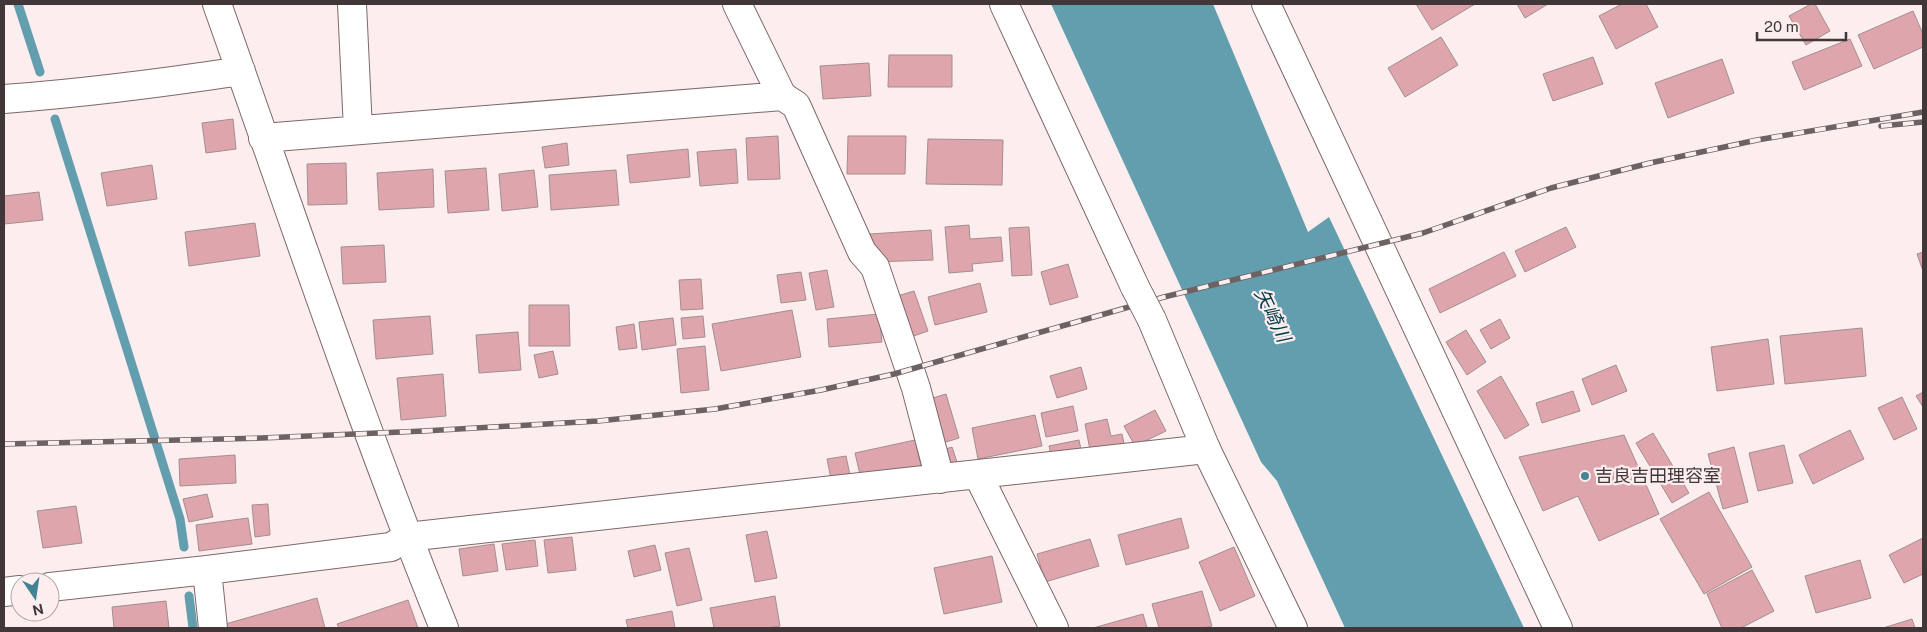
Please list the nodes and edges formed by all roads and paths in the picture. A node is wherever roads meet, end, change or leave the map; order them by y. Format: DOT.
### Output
graph roads {
  1 [pos="217,4"];
  2 [pos="352,4"];
  3 [pos="737,4"];
  4 [pos="1004,4"];
  5 [pos="1273,7"];
  6 [pos="241,71"];
  7 [pos="782,96"];
  8 [pos="4,99"];
  9 [pos="358,130"];
  10 [pos="263,138"];
  11 [pos="1206,450"];
  12 [pos="978,475"];
  13 [pos="940,479"];
  14 [pos="407,538"];
  15 [pos="207,570"];
  16 [pos="60,586"];
  17 [pos="213,628"];
  18 [pos="444,628"];
  19 [pos="1054,628"];
  20 [pos="1292,628"];
  21 [pos="1558,628"];
  1 -- 6 [label="street"];
  2 -- 9 [label="street"];
  3 -- 7 [label="street"];
  4 -- 11 [label="street, bridge"];
  5 -- 21 [label="street"];
  6 -- 8 [label="street"];
  6 -- 10 [label="street"];
  7 -- 9 [label="street"];
  7 -- 13 [label="street"];
  9 -- 10 [label="street"];
  10 -- 14 [label="street"];
  11 -- 12 [label="street"];
  11 -- 20 [label="street"];
  12 -- 13 [label="street"];
  12 -- 19 [label="street"];
  13 -- 14 [label="street"];
  14 -- 15 [label="street"];
  14 -- 18 [label="street"];
  15 -- 16 [label="street"];
  15 -- 17 [label="street"];
}
